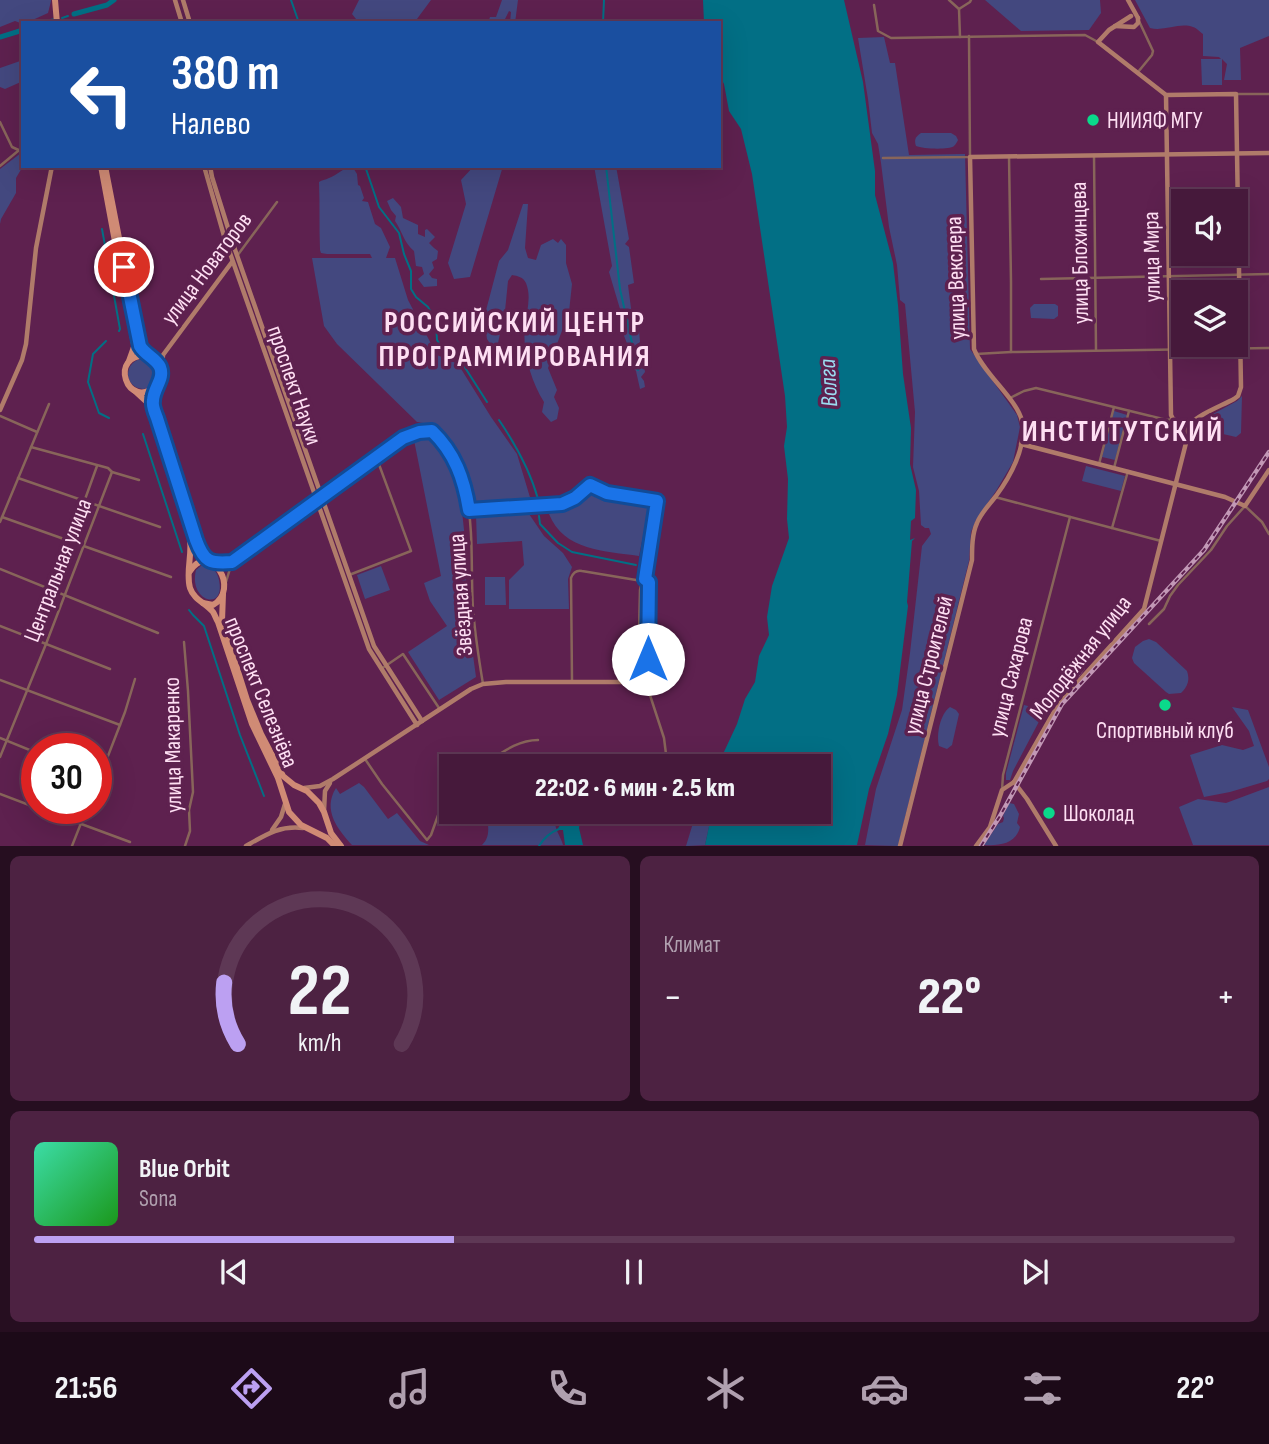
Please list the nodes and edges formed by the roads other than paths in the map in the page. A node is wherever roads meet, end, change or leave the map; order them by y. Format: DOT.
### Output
graph roads {
  1 [pos="55,0"];
  2 [pos="175,0"];
  3 [pos="183,0"];
  4 [pos="949,0"];
  5 [pos="971,0"];
  6 [pos="1128,0"];
  7 [pos="874,5"];
  8 [pos="1132,6"];
  9 [pos="960,9"];
  10 [pos="1129,17"];
  11 [pos="57,20"];
  12 [pos="1138,20"];
  13 [pos="181,21"];
  14 [pos="189,21"];
  15 [pos="1132,27"];
  16 [pos="1111,28"];
  17 [pos="1143,33"];
  18 [pos="960,37"];
  19 [pos="969,37"];
  20 [pos="1098,42"];
  21 [pos="1138,72"];
  22 [pos="1236,94"];
  23 [pos="1269,94"];
  24 [pos="1166,95"];
  25 [pos="0,122"];
  26 [pos="21,151"];
  27 [pos="1237,153"];
  28 [pos="1269,153"];
  29 [pos="1167,154"];
  30 [pos="1094,155"];
  31 [pos="1009,156"];
  32 [pos="970,157"];
  33 [pos="883,158"];
  34 [pos="0,166"];
  35 [pos="52,168"];
  36 [pos="103,168"];
  37 [pos="103,168"];
  38 [pos="204,168"];
  39 [pos="210,168"];
  40 [pos="277,202"];
  41 [pos="237,256"];
  42 [pos="233,262"];
  43 [pos="1269,274"];
  44 [pos="1240,275"];
  45 [pos="1169,276"];
  46 [pos="1096,277"];
  47 [pos="1041,279"];
  48 [pos="1240,280"];
  49 [pos="1248,348"];
  50 [pos="1269,348"];
  51 [pos="1170,349"];
  52 [pos="1096,350"];
  53 [pos="1011,352"];
  54 [pos="976,354"];
  55 [pos="163,355"];
  56 [pos="149,356"];
  57 [pos="1241,357"];
  58 [pos="129,361"];
  59 [pos="161,377"];
  60 [pos="135,391"];
  61 [pos="1009,399"];
  62 [pos="49,404"];
  63 [pos="1114,407"];
  64 [pos="0,410"];
  65 [pos="1129,411"];
  66 [pos="0,416"];
  67 [pos="1173,419"];
  68 [pos="1188,426"];
  69 [pos="37,432"];
  70 [pos="1021,444"];
  71 [pos="31,447"];
  72 [pos="376,457"];
  73 [pos="1099,464"];
  74 [pos="97,467"];
  75 [pos="1114,468"];
  76 [pos="1269,470"];
  77 [pos="1128,471"];
  78 [pos="112,472"];
  79 [pos="18,478"];
  80 [pos="139,480"];
  81 [pos="1175,484"];
  82 [pos="322,497"];
  83 [pos="995,497"];
  84 [pos="84,501"];
  85 [pos="317,501"];
  86 [pos="99,506"];
  87 [pos="1245,506"];
  88 [pos="469,510"];
  89 [pos="2,517"];
  90 [pos="1070,517"];
  91 [pos="0,522"];
  92 [pos="160,527"];
  93 [pos="1112,528"];
  94 [pos="1269,534"];
  95 [pos="70,541"];
  96 [pos="1161,541"];
  97 [pos="84,546"];
  98 [pos="211,562"];
  99 [pos="232,562"];
  100 [pos="0,569"];
  101 [pos="189,573"];
  102 [pos="349,575"];
  103 [pos="171,577"];
  104 [pos="645,581"];
  105 [pos="224,591"];
  106 [pos="64,596"];
  107 [pos="201,602"];
  108 [pos="1149,624"];
  109 [pos="0,626"];
  110 [pos="158,633"];
  111 [pos="184,642"];
  112 [pos="46,644"];
  113 [pos="638,659"];
  114 [pos="648,659"];
  115 [pos="387,666"];
  116 [pos="110,669"];
  117 [pos="381,669"];
  118 [pos="135,678"];
  119 [pos="0,680"];
  120 [pos="572,682"];
  121 [pos="638,682"];
  122 [pos="648,682"];
  123 [pos="483,684"];
  124 [pos="27,691"];
  125 [pos="440,709"];
  126 [pos="422,721"];
  127 [pos="417,724"];
  128 [pos="120,725"];
  129 [pos="0,737"];
  130 [pos="7,740"];
  131 [pos="538,740"];
  132 [pos="112,744"];
  133 [pos="21,746"];
  134 [pos="502,754"];
  135 [pos="666,754"];
  136 [pos="0,757"];
  137 [pos="365,759"];
  138 [pos="1003,778"];
  139 [pos="333,779"];
  140 [pos="1012,783"];
  141 [pos="301,788"];
  142 [pos="1002,790"];
  143 [pos="0,794"];
  144 [pos="285,801"];
  145 [pos="21,802"];
  146 [pos="324,813"];
  147 [pos="439,814"];
  148 [pos="80,825"];
  149 [pos="308,829"];
  150 [pos="271,831"];
  151 [pos="130,842"];
  152 [pos="977,844"];
  153 [pos="72,845"];
  154 [pos="185,845"];
  155 [pos="246,845"];
  156 [pos="335,845"];
  157 [pos="341,845"];
  158 [pos="900,845"];
  159 [pos="1056,845"];
  1 -- 11 [label="main road"];
  2 -- 13 [label="street"];
  3 -- 14 [label="street"];
  4 -- 9 [label="street"];
  5 -- 9 [label="street"];
  6 -- 8 [label="street"];
  7 -- 18 [label="street"];
  8 -- 10 [label="street"];
  8 -- 12 [label="street"];
  9 -- 18 [label="street"];
  10 -- 12 [label="street"];
  10 -- 15 [label="street"];
  10 -- 16 [label="street"];
  12 -- 15 [label="street"];
  12 -- 17 [label="street"];
  15 -- 16 [label="street"];
  15 -- 17 [label="street"];
  16 -- 20 [label="street"];
  17 -- 21 [label="street"];
  18 -- 19 [label="street"];
  19 -- 20 [label="street"];
  19 -- 32 [label="street, улица Векслера"];
  20 -- 21 [label="street"];
  21 -- 24 [label="street"];
  22 -- 23 [label="street"];
  22 -- 24 [label="street"];
  22 -- 27 [label="street"];
  24 -- 29 [label="street, улица Мира"];
  25 -- 26 [label="street"];
  26 -- 34 [label="street"];
  27 -- 28 [label="street"];
  27 -- 29 [label="street"];
  27 -- 44 [label="street"];
  29 -- 30 [label="street"];
  29 -- 45 [label="street, улица Мира"];
  30 -- 31 [label="street"];
  30 -- 46 [label="street, улица Блохинцева"];
  31 -- 32 [label="street"];
  31 -- 53 [label="street"];
  32 -- 33 [label="street"];
  32 -- 54 [label="street, улица Векслера"];
  35 -- 64 [label="street"];
  36 -- 56 [label="main road"];
  37 -- 58 [label="main road"];
  38 -- 42 [label="street, проспект Науки"];
  39 -- 41 [label="street, проспект Науки"];
  40 -- 41 [label="street, улица Новаторов"];
  41 -- 42 [label="street, улица Новаторов"];
  41 -- 82 [label="street, проспект Науки"];
  42 -- 55 [label="street, улица Новаторов"];
  42 -- 85 [label="street, проспект Науки"];
  43 -- 44 [label="street"];
  44 -- 45 [label="street"];
  44 -- 48 [label="street"];
  45 -- 46 [label="street"];
  45 -- 51 [label="street, улица Мира"];
  46 -- 47 [label="street"];
  46 -- 52 [label="street, улица Блохинцева"];
  49 -- 50 [label="street"];
  51 -- 52 [label="street"];
  51 -- 67 [label="street, улица Мира"];
  52 -- 53 [label="street"];
  53 -- 54 [label="street"];
  54 -- 61 [label="street, улица Векслера"];
  55 -- 56 [label="street"];
  55 -- 59 [label="street"];
  56 -- 58 [label="main road"];
  56 -- 59 [label="main road"];
  57 -- 68 [label="street"];
  58 -- 60 [label="main road"];
  59 -- 60 [label="main road"];
  59 -- 98 [label="main road"];
  60 -- 101 [label="main road"];
  61 -- 63 [label="street"];
  61 -- 70 [label="street, улица Векслера"];
  62 -- 69 [label="street"];
  63 -- 65 [label="street"];
  63 -- 73 [label="street"];
  65 -- 67 [label="street"];
  65 -- 75 [label="street"];
  66 -- 69 [label="street"];
  67 -- 68 [label="street"];
  68 -- 81 [label="street, Молодёжная улица"];
  69 -- 71 [label="street"];
  70 -- 73 [label="street"];
  70 -- 83 [label="street, улица Векслера"];
  71 -- 74 [label="street"];
  71 -- 79 [label="street"];
  72 -- 82 [label="street"];
  72 -- 88 [label="street, Звёздная улица"];
  72 -- 102 [label="street"];
  73 -- 75 [label="street"];
  74 -- 78 [label="street"];
  74 -- 84 [label="street"];
  75 -- 77 [label="street"];
  76 -- 87 [label="street"];
  77 -- 81 [label="street"];
  77 -- 93 [label="street"];
  78 -- 80 [label="street"];
  78 -- 86 [label="street, Центральная улица"];
  79 -- 84 [label="street"];
  79 -- 89 [label="street"];
  81 -- 87 [label="street"];
  81 -- 96 [label="street, Молодёжная улица"];
  82 -- 85 [label="street"];
  82 -- 102 [label="street, проспект Науки"];
  83 -- 90 [label="street"];
  83 -- 158 [label="street, улица Строителей"];
  84 -- 86 [label="street"];
  84 -- 95 [label="street"];
  85 -- 99 [label="street"];
  85 -- 117 [label="street, проспект Науки"];
  86 -- 92 [label="street"];
  86 -- 97 [label="street, Центральная улица"];
  87 -- 94 [label="street"];
  87 -- 108 [label="street"];
  88 -- 104 [label="street"];
  88 -- 123 [label="street, Звёздная улица"];
  89 -- 91 [label="street"];
  89 -- 95 [label="street"];
  90 -- 93 [label="street"];
  90 -- 138 [label="street, улица Сахарова"];
  93 -- 96 [label="street"];
  95 -- 97 [label="street"];
  96 -- 140 [label="street, Молодёжная улица"];
  97 -- 103 [label="street"];
  97 -- 106 [label="street, Центральная улица"];
  98 -- 99 [label="street"];
  98 -- 101 [label="main road"];
  98 -- 105 [label="main road"];
  99 -- 105 [label="street"];
  100 -- 106 [label="street"];
  101 -- 107 [label="main road"];
  102 -- 115 [label="street, проспект Науки"];
  104 -- 113 [label="street"];
  104 -- 114 [label="street"];
  104 -- 120 [label="street"];
  105 -- 107 [label="main road"];
  105 -- 141 [label="main road, проспект Селезнёва"];
  106 -- 110 [label="street"];
  106 -- 112 [label="street, Центральная улица"];
  107 -- 144 [label="main road, проспект Селезнёва"];
  109 -- 112 [label="street"];
  111 -- 154 [label="street, улица Макаренко"];
  112 -- 116 [label="street"];
  112 -- 124 [label="street, Центральная улица"];
  113 -- 114 [label="street"];
  113 -- 121 [label="street"];
  114 -- 122 [label="street"];
  115 -- 117 [label="street"];
  115 -- 125 [label="street"];
  115 -- 126 [label="street, проспект Науки"];
  117 -- 127 [label="street, проспект Науки"];
  118 -- 128 [label="street"];
  119 -- 124 [label="street"];
  120 -- 121 [label="street"];
  120 -- 123 [label="street"];
  121 -- 122 [label="street"];
  122 -- 135 [label="street"];
  123 -- 125 [label="street"];
  124 -- 128 [label="street"];
  124 -- 130 [label="street, Центральная улица"];
  125 -- 126 [label="street"];
  126 -- 127 [label="street"];
  127 -- 137 [label="street"];
  128 -- 132 [label="street"];
  129 -- 130 [label="street"];
  130 -- 133 [label="street"];
  130 -- 136 [label="street, Центральная улица"];
  131 -- 134 [label="street"];
  137 -- 139 [label="street"];
  137 -- 147 [label="street"];
  138 -- 140 [label="street"];
  138 -- 142 [label="street, улица Сахарова"];
  139 -- 141 [label="street"];
  139 -- 146 [label="street"];
  140 -- 142 [label="street, Молодёжная улица"];
  140 -- 159 [label="street"];
  141 -- 144 [label="main road"];
  141 -- 146 [label="main road"];
  142 -- 152 [label="street, улица Сахарова"];
  143 -- 145 [label="street"];
  144 -- 149 [label="main road"];
  144 -- 150 [label="street"];
  146 -- 149 [label="main road"];
  146 -- 157 [label="main road"];
  148 -- 151 [label="street"];
  148 -- 153 [label="street"];
  149 -- 150 [label="street"];
  149 -- 156 [label="main road"];
  150 -- 155 [label="street"];
}
